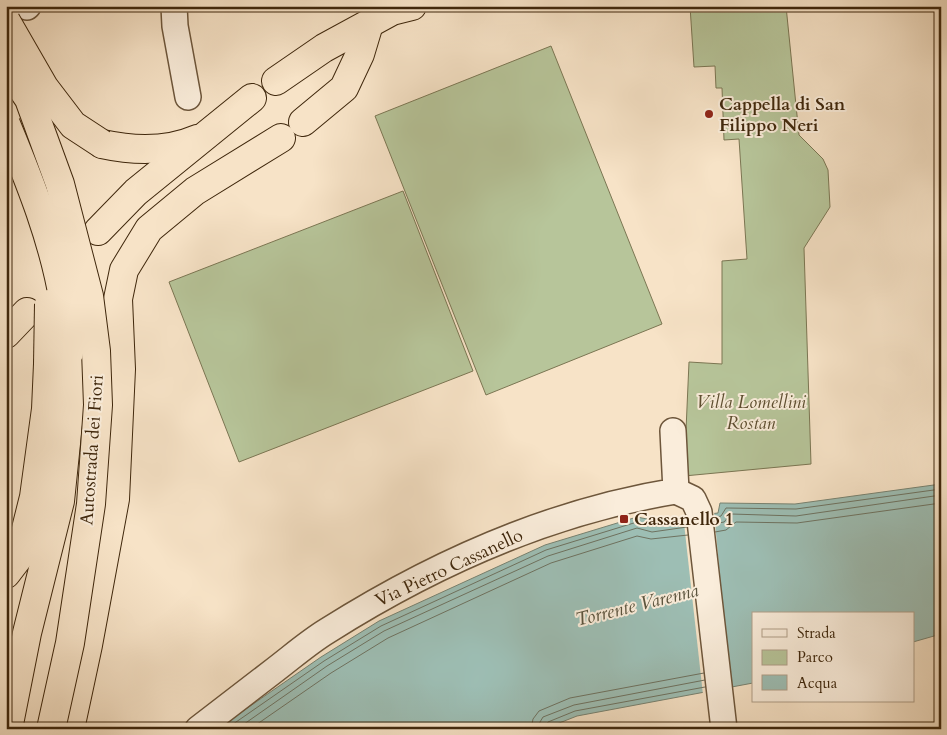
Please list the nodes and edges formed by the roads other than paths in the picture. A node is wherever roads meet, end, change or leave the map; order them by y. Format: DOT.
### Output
graph roads {
  1 [pos="174,6"];
  2 [pos="412,6"];
  3 [pos="20,12"];
  4 [pos="369,24"];
  5 [pos="6,65"];
  6 [pos="276,81"];
  7 [pos="188,97"];
  8 [pos="252,98"];
  9 [pos="303,122"];
  10 [pos="6,124"];
  11 [pos="208,135"];
  12 [pos="281,138"];
  13 [pos="196,191"];
  14 [pos="136,192"];
  15 [pos="98,231"];
  16 [pos="27,312"];
  17 [pos="6,334"];
  18 [pos="58,358"];
  19 [pos="673,431"];
  20 [pos="676,490"];
  21 [pos="6,574"];
  22 [pos="726,707"];
  23 [pos="8,729"];
  24 [pos="51,729"];
  25 [pos="70,729"];
  26 [pos="198,729"];
  1 -- 7 [label="street"];
  2 -- 4 [label="highway"];
  3 -- 11 [label="highway, bridge"];
  4 -- 6 [label="highway"];
  4 -- 9 [label="highway"];
  5 -- 24 [label="highway, Autostrada dei Fiori, bridge"];
  8 -- 11 [label="highway"];
  10 -- 18 [label="highway, Autostrada dei Fiori, bridge"];
  11 -- 14 [label="highway"];
  12 -- 13 [label="highway"];
  13 -- 14 [label="highway"];
  13 -- 25 [label="highway"];
  14 -- 15 [label="highway"];
  16 -- 17 [label="highway"];
  18 -- 21 [label="highway"];
  18 -- 23 [label="highway, Autostrada dei Fiori"];
  19 -- 20 [label="street"];
  20 -- 22 [label="street"];
  20 -- 26 [label="street, Via Pietro Cassanello"];
}
